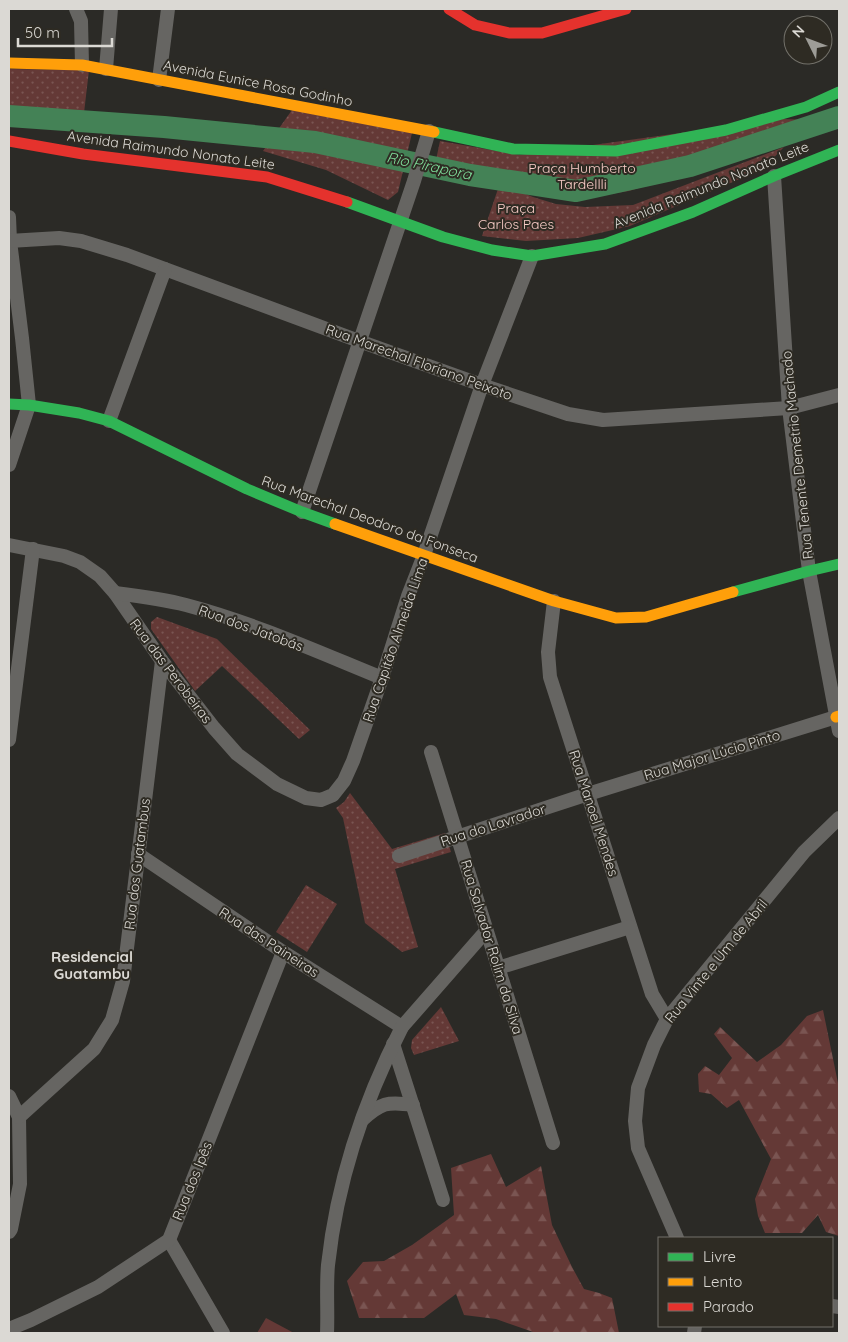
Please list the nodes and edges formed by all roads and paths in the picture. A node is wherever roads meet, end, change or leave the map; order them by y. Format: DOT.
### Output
graph roads {
  1 [pos="76,9"];
  2 [pos="110,9"];
  3 [pos="168,9"];
  4 [pos="449,9"];
  5 [pos="626,9"];
  6 [pos="9,63"];
  7 [pos="82,65"];
  8 [pos="106,69"];
  9 [pos="159,80"];
  10 [pos="839,92"];
  11 [pos="428,136"];
  12 [pos="9,141"];
  13 [pos="839,150"];
  14 [pos="774,176"];
  15 [pos="9,217"];
  16 [pos="400,222"];
  17 [pos="9,241"];
  18 [pos="532,256"];
  19 [pos="165,269"];
  20 [pos="359,342"];
  21 [pos="482,385"];
  22 [pos="839,395"];
  23 [pos="9,404"];
  24 [pos="29,405"];
  25 [pos="789,408"];
  26 [pos="109,421"];
  27 [pos="9,465"];
  28 [pos="302,512"];
  29 [pos="9,545"];
  30 [pos="33,549"];
  31 [pos="424,555"];
  32 [pos="839,564"];
  33 [pos="809,571"];
  34 [pos="115,593"];
  35 [pos="554,601"];
  36 [pos="162,661"];
  37 [pos="382,678"];
  38 [pos="838,716"];
  39 [pos="839,731"];
  40 [pos="9,740"];
  41 [pos="431,752"];
  42 [pos="588,794"];
  43 [pos="333,795"];
  44 [pos="839,818"];
  45 [pos="457,836"];
  46 [pos="138,854"];
  47 [pos="399,856"];
  48 [pos="630,927"];
  49 [pos="486,931"];
  50 [pos="283,952"];
  51 [pos="498,968"];
  52 [pos="667,1019"];
  53 [pos="402,1027"];
  54 [pos="393,1044"];
  55 [pos="9,1096"];
  56 [pos="413,1105"];
  57 [pos="18,1117"];
  58 [pos="360,1123"];
  59 [pos="553,1143"];
  60 [pos="443,1200"];
  61 [pos="9,1232"];
  62 [pos="676,1237"];
  63 [pos="169,1240"];
  64 [pos="9,1329"];
  65 [pos="223,1333"];
  66 [pos="328,1333"];
  1 -- 7 [label="street"];
  2 -- 8 [label="street"];
  3 -- 9 [label="street"];
  4 -- 5 [label="main road"];
  6 -- 7 [label="main road, Avenida Eunice Rosa Godinho"];
  7 -- 8 [label="main road, Avenida Eunice Rosa Godinho"];
  8 -- 9 [label="main road, Avenida Eunice Rosa Godinho"];
  9 -- 11 [label="main road, Avenida Eunice Rosa Godinho"];
  10 -- 11 [label="main road, Avenida Eunice Rosa Godinho"];
  11 -- 16 [label="street"];
  12 -- 16 [label="main road, Avenida Raimundo Nonato Leite"];
  13 -- 14 [label="main road, Avenida Raimundo Nonato Leite"];
  14 -- 18 [label="main road, Avenida Raimundo Nonato Leite"];
  14 -- 25 [label="street, Rua Tenente Demetrio Machado"];
  15 -- 17 [label="street"];
  16 -- 18 [label="main road, Avenida Raimundo Nonato Leite"];
  16 -- 20 [label="street"];
  17 -- 19 [label="street, Rua Marechal Floriano Peixoto"];
  17 -- 24 [label="street"];
  18 -- 21 [label="street, Rua Capitão Almeida Lima"];
  19 -- 20 [label="street, Rua Marechal Floriano Peixoto"];
  19 -- 26 [label="street"];
  20 -- 21 [label="street, Rua Marechal Floriano Peixoto"];
  20 -- 28 [label="street"];
  21 -- 25 [label="street, Rua Marechal Floriano Peixoto"];
  21 -- 31 [label="street, Rua Capitão Almeida Lima"];
  22 -- 25 [label="street, Rua Marechal Floriano Peixoto"];
  23 -- 24 [label="main road, Rua Marechal Deodoro da Fonseca"];
  24 -- 26 [label="main road, Rua Marechal Deodoro da Fonseca"];
  24 -- 27 [label="street"];
  25 -- 33 [label="street, Rua Tenente Demetrio Machado"];
  26 -- 28 [label="main road, Rua Marechal Deodoro da Fonseca"];
  28 -- 31 [label="main road, Rua Marechal Deodoro da Fonseca"];
  29 -- 30 [label="street, Rua das Perobeiras"];
  30 -- 34 [label="street, Rua das Perobeiras"];
  30 -- 40 [label="street"];
  31 -- 35 [label="main road, Rua Marechal Deodoro da Fonseca"];
  31 -- 37 [label="street, Rua Capitão Almeida Lima"];
  32 -- 33 [label="main road, Rua Marechal Deodoro da Fonseca"];
  33 -- 35 [label="main road, Rua Marechal Deodoro da Fonseca"];
  33 -- 38 [label="street, Rua Tenente Demetrio Machado"];
  34 -- 36 [label="street, Rua das Perobeiras"];
  34 -- 37 [label="street, Rua dos Jatobás"];
  35 -- 42 [label="street, Rua Manoel Mendes"];
  36 -- 43 [label="street, Rua das Perobeiras"];
  36 -- 46 [label="street, Rua dos Guatambus"];
  37 -- 43 [label="street, Rua Capitão Almeida Lima"];
  38 -- 39 [label="street, Rua Tenente Demetrio Machado"];
  38 -- 42 [label="street, Rua Major Lúcio Pinto"];
  41 -- 45 [label="street, Rua Salvador Rolim da Silva"];
  42 -- 45 [label="street, Rua do Lavrador"];
  42 -- 48 [label="street, Rua Manoel Mendes"];
  44 -- 52 [label="street, Rua Vinte e Um de Abril"];
  45 -- 47 [label="street, Rua do Lavrador"];
  45 -- 49 [label="street, Rua Salvador Rolim da Silva"];
  46 -- 50 [label="street, Rua das Paineiras"];
  46 -- 57 [label="street, Rua dos Guatambus"];
  48 -- 51 [label="street"];
  48 -- 52 [label="street, Rua Manoel Mendes"];
  49 -- 51 [label="street, Rua Salvador Rolim da Silva"];
  49 -- 53 [label="street"];
  50 -- 53 [label="street, Rua das Paineiras"];
  50 -- 63 [label="street, Rua dos Ipês"];
  51 -- 59 [label="street, Rua Salvador Rolim da Silva"];
  52 -- 62 [label="street, Rua Vinte e Um de Abril"];
  53 -- 54 [label="street"];
  54 -- 56 [label="street"];
  54 -- 58 [label="street"];
  55 -- 57 [label="street"];
  56 -- 58 [label="street"];
  56 -- 60 [label="street"];
  57 -- 61 [label="street"];
  58 -- 66 [label="street"];
  63 -- 64 [label="street"];
  63 -- 65 [label="street"];
}
